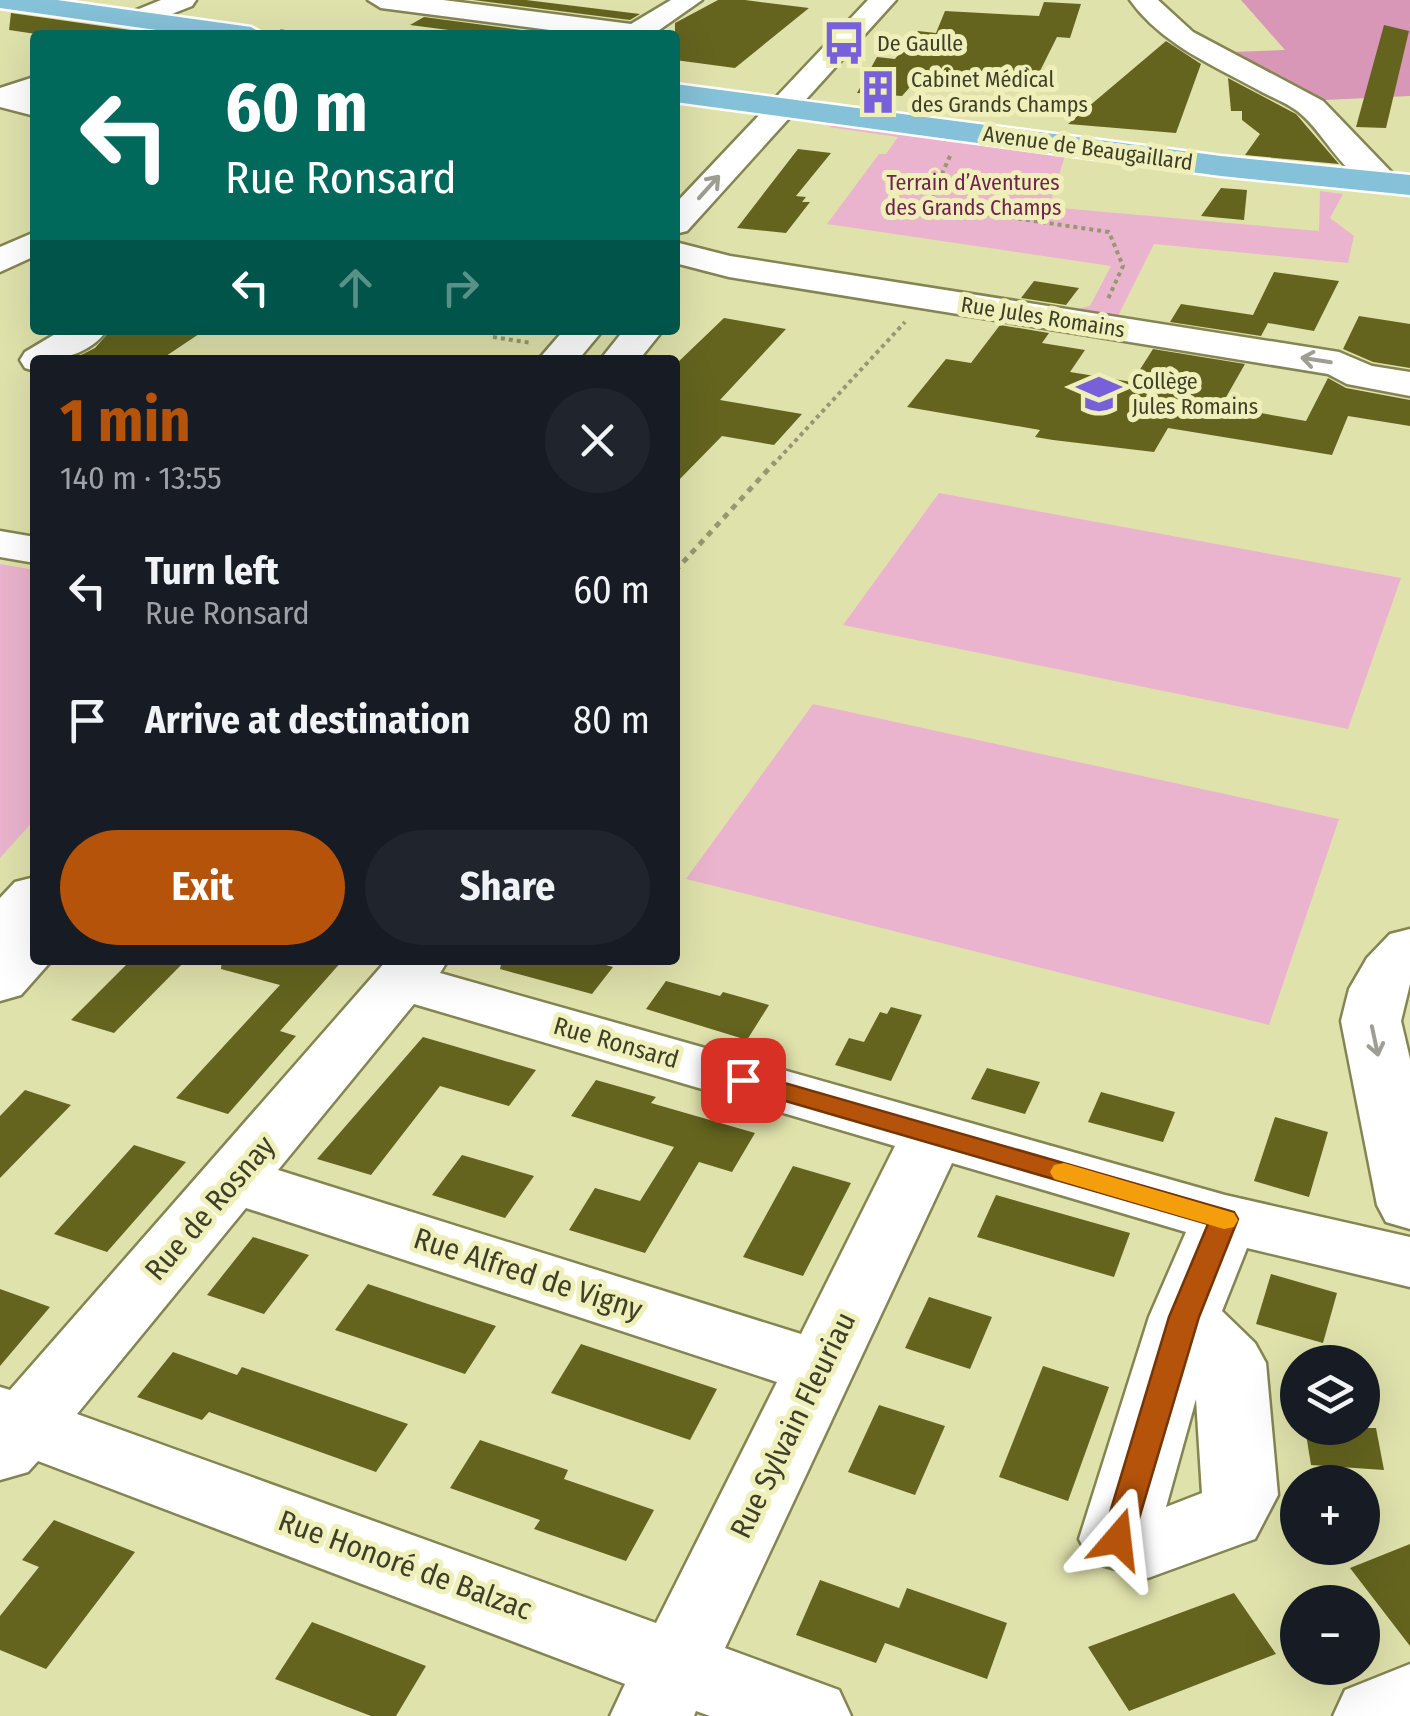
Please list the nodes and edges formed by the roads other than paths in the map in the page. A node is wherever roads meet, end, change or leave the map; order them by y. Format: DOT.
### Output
graph roads {
  1 [pos="0,0"];
  2 [pos="182,0"];
  3 [pos="381,0"];
  4 [pos="688,0"];
  5 [pos="1143,0"];
  6 [pos="863,1"];
  7 [pos="138,19"];
  8 [pos="216,30"];
  9 [pos="606,30"];
  10 [pos="642,30"];
  11 [pos="680,94"];
  12 [pos="768,106"];
  13 [pos="680,181"];
  14 [pos="1396,183"];
  15 [pos="680,218"];
  16 [pos="30,245"];
  17 [pos="0,261"];
  18 [pos="680,271"];
  19 [pos="680,273"];
  20 [pos="910,316"];
  21 [pos="80,335"];
  22 [pos="573,335"];
  23 [pos="640,335"];
  24 [pos="544,348"];
  25 [pos="48,355"];
  26 [pos="622,355"];
  27 [pos="1410,384"];
  28 [pos="0,544"];
  29 [pos="30,549"];
  30 [pos="30,899"];
  31 [pos="0,932"];
  32 [pos="30,949"];
  33 [pos="1398,959"];
  34 [pos="410,970"];
  35 [pos="0,982"];
  36 [pos="933,1134"];
  37 [pos="235,1180"];
  38 [pos="1410,1206"];
  39 [pos="1224,1219"];
  40 [pos="1410,1262"];
  41 [pos="1184,1317"];
  42 [pos="820,1368"];
  43 [pos="8,1431"];
  44 [pos="664,1691"];
  45 [pos="1410,1701"];
  46 [pos="809,1716"];
  47 [pos="1375,1716"];
  1 -- 7 [label="main road"];
  2 -- 7 [label="street"];
  3 -- 9 [label="street"];
  4 -- 10 [label="street"];
  5 -- 14 [label="street"];
  6 -- 12 [label="street"];
  7 -- 8 [label="main road"];
  11 -- 12 [label="main road, Avenue de Beaugaillard"];
  12 -- 13 [label="street"];
  12 -- 14 [label="main road, Avenue de Beaugaillard"];
  15 -- 12 [label="street, one-way"];
  16 -- 17 [label="street"];
  27 -- 18 [label="street, Rue Jules Romains, one-way"];
  19 -- 20 [label="street"];
  21 -- 25 [label="street"];
  22 -- 24 [label="street"];
  23 -- 26 [label="street"];
  28 -- 29 [label="street"];
  30 -- 31 [label="street"];
  32 -- 35 [label="street"];
  33 -- 38 [label="street, one-way"];
  34 -- 36 [label="street, Rue Ronsard"];
  34 -- 37 [label="street, Rue de Rosnay"];
  36 -- 39 [label="street, Rue Ronsard"];
  36 -- 42 [label="street, Rue Sylvain Fleuriau"];
  37 -- 42 [label="street, Rue Alfred de Vigny"];
  37 -- 43 [label="street, Rue de Rosnay"];
  39 -- 40 [label="street, Rue Ronsard"];
  39 -- 41 [label="street"];
  42 -- 44 [label="street, Rue Sylvain Fleuriau"];
  43 -- 44 [label="street, Rue Honoré de Balzac"];
  44 -- 46 [label="street, Rue Honoré de Balzac"];
  45 -- 47 [label="street"];
}
